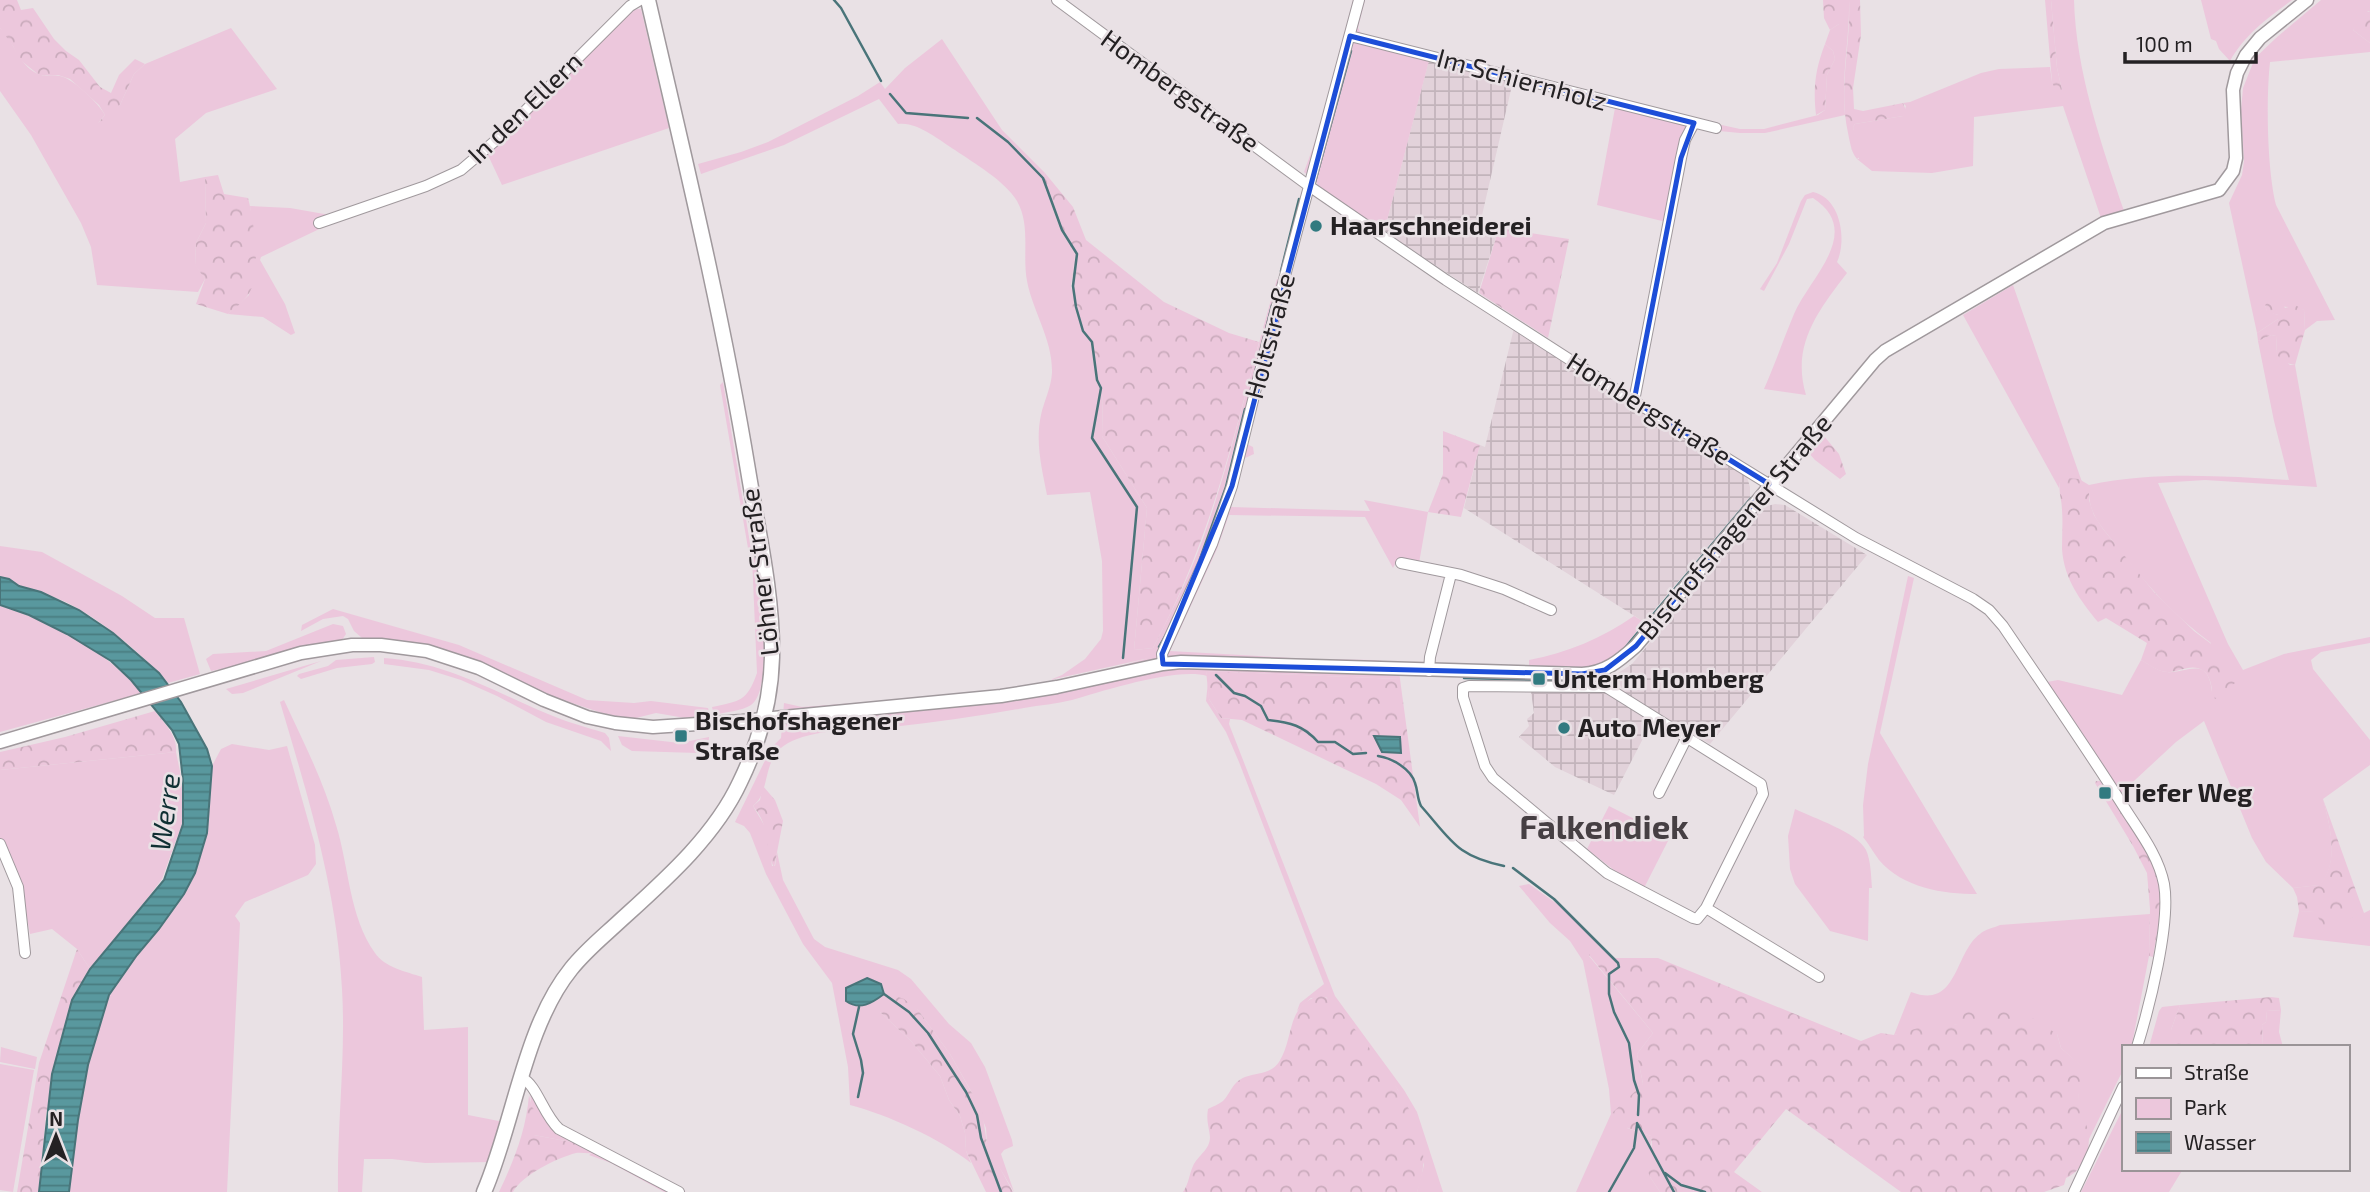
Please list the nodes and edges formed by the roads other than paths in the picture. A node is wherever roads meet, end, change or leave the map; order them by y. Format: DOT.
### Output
graph roads {
  1 [pos="640,0"];
  2 [pos="648,0"];
  3 [pos="1057,0"];
  4 [pos="1359,0"];
  5 [pos="2307,0"];
  6 [pos="1350,36"];
  7 [pos="1694,123"];
  8 [pos="1716,128"];
  9 [pos="1309,186"];
  10 [pos="319,223"];
  11 [pos="1634,401"];
  12 [pos="1769,484"];
  13 [pos="1401,563"];
  14 [pos="1451,574"];
  15 [pos="1551,610"];
  16 [pos="1163,664"];
  17 [pos="1429,671"];
  18 [pos="1598,673"];
  19 [pos="1606,687"];
  20 [pos="763,719"];
  21 [pos="1687,737"];
  22 [pos="0,741"];
  23 [pos="1659,793"];
  24 [pos="0,844"];
  25 [pos="1706,908"];
  26 [pos="25,953"];
  27 [pos="1819,977"];
  28 [pos="2137,1045"];
  29 [pos="522,1078"];
  30 [pos="2122,1089"];
  31 [pos="484,1192"];
  32 [pos="679,1192"];
  33 [pos="2074,1192"];
  1 -- 10 [label="street, In den Ellern"];
  2 -- 20 [label="main road, Löhner Straße"];
  3 -- 9 [label="street, Hombergstraße"];
  4 -- 6 [label="street, Holtstraße"];
  5 -- 12 [label="street, Bischofshagener Straße"];
  6 -- 7 [label="street, Im Schiernholz"];
  6 -- 9 [label="street, Holtstraße"];
  7 -- 8 [label="street, Im Schiernholz"];
  7 -- 11 [label="street"];
  9 -- 11 [label="street, Hombergstraße"];
  9 -- 16 [label="street, Holtstraße"];
  11 -- 12 [label="street, Hombergstraße"];
  12 -- 18 [label="street, Bischofshagener Straße"];
  12 -- 28 [label="street, Hombergstraße"];
  13 -- 14 [label="street"];
  14 -- 15 [label="street"];
  14 -- 17 [label="street"];
  16 -- 17 [label="street"];
  16 -- 20 [label="street"];
  17 -- 18 [label="street"];
  18 -- 19 [label="street"];
  19 -- 21 [label="street"];
  19 -- 25 [label="street"];
  20 -- 22 [label="street"];
  20 -- 29 [label="main road, Löhner Straße"];
  21 -- 23 [label="street"];
  21 -- 25 [label="street"];
  24 -- 26 [label="street"];
  25 -- 27 [label="street"];
  29 -- 31 [label="main road, Löhner Straße"];
  29 -- 32 [label="street"];
  30 -- 33 [label="street"];
}
